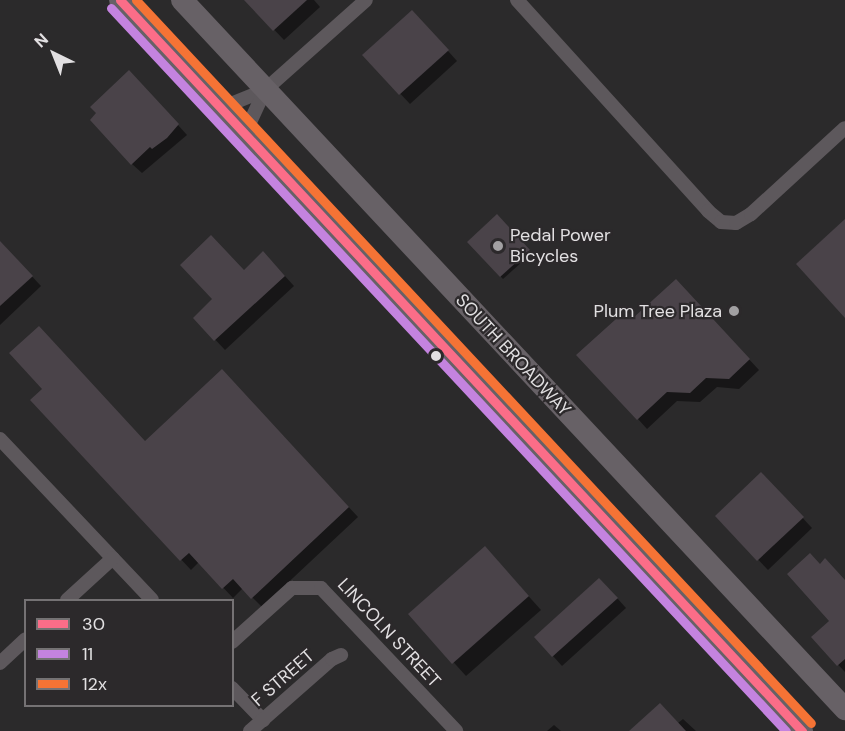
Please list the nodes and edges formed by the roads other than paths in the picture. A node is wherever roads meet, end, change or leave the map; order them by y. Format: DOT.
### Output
graph roads {
  1 [pos="120,0"];
  2 [pos="182,0"];
  3 [pos="366,0"];
  4 [pos="517,0"];
  5 [pos="265,90"];
  6 [pos="221,108"];
  7 [pos="845,128"];
  8 [pos="245,133"];
  9 [pos="0,439"];
  10 [pos="113,558"];
  11 [pos="68,599"];
  12 [pos="151,599"];
  13 [pos="234,640"];
  14 [pos="24,641"];
  15 [pos="341,655"];
  16 [pos="0,663"];
  17 [pos="234,690"];
  18 [pos="845,709"];
  19 [pos="262,720"];
  20 [pos="250,731"];
  21 [pos="456,731"];
  22 [pos="802,731"];
  1 -- 6 [label="main road"];
  2 -- 5 [label="main road, SOUTH BROADWAY"];
  3 -- 5 [label="street"];
  4 -- 7 [label="street"];
  5 -- 6 [label="street"];
  5 -- 8 [label="street"];
  5 -- 18 [label="main road, SOUTH BROADWAY"];
  6 -- 8 [label="main road"];
  8 -- 22 [label="main road"];
  9 -- 10 [label="street"];
  10 -- 11 [label="street"];
  10 -- 12 [label="street"];
  13 -- 21 [label="street, LINCOLN STREET"];
  14 -- 16 [label="street"];
  15 -- 19 [label="street, F STREET"];
  17 -- 19 [label="street"];
  19 -- 20 [label="street, F STREET"];
}
